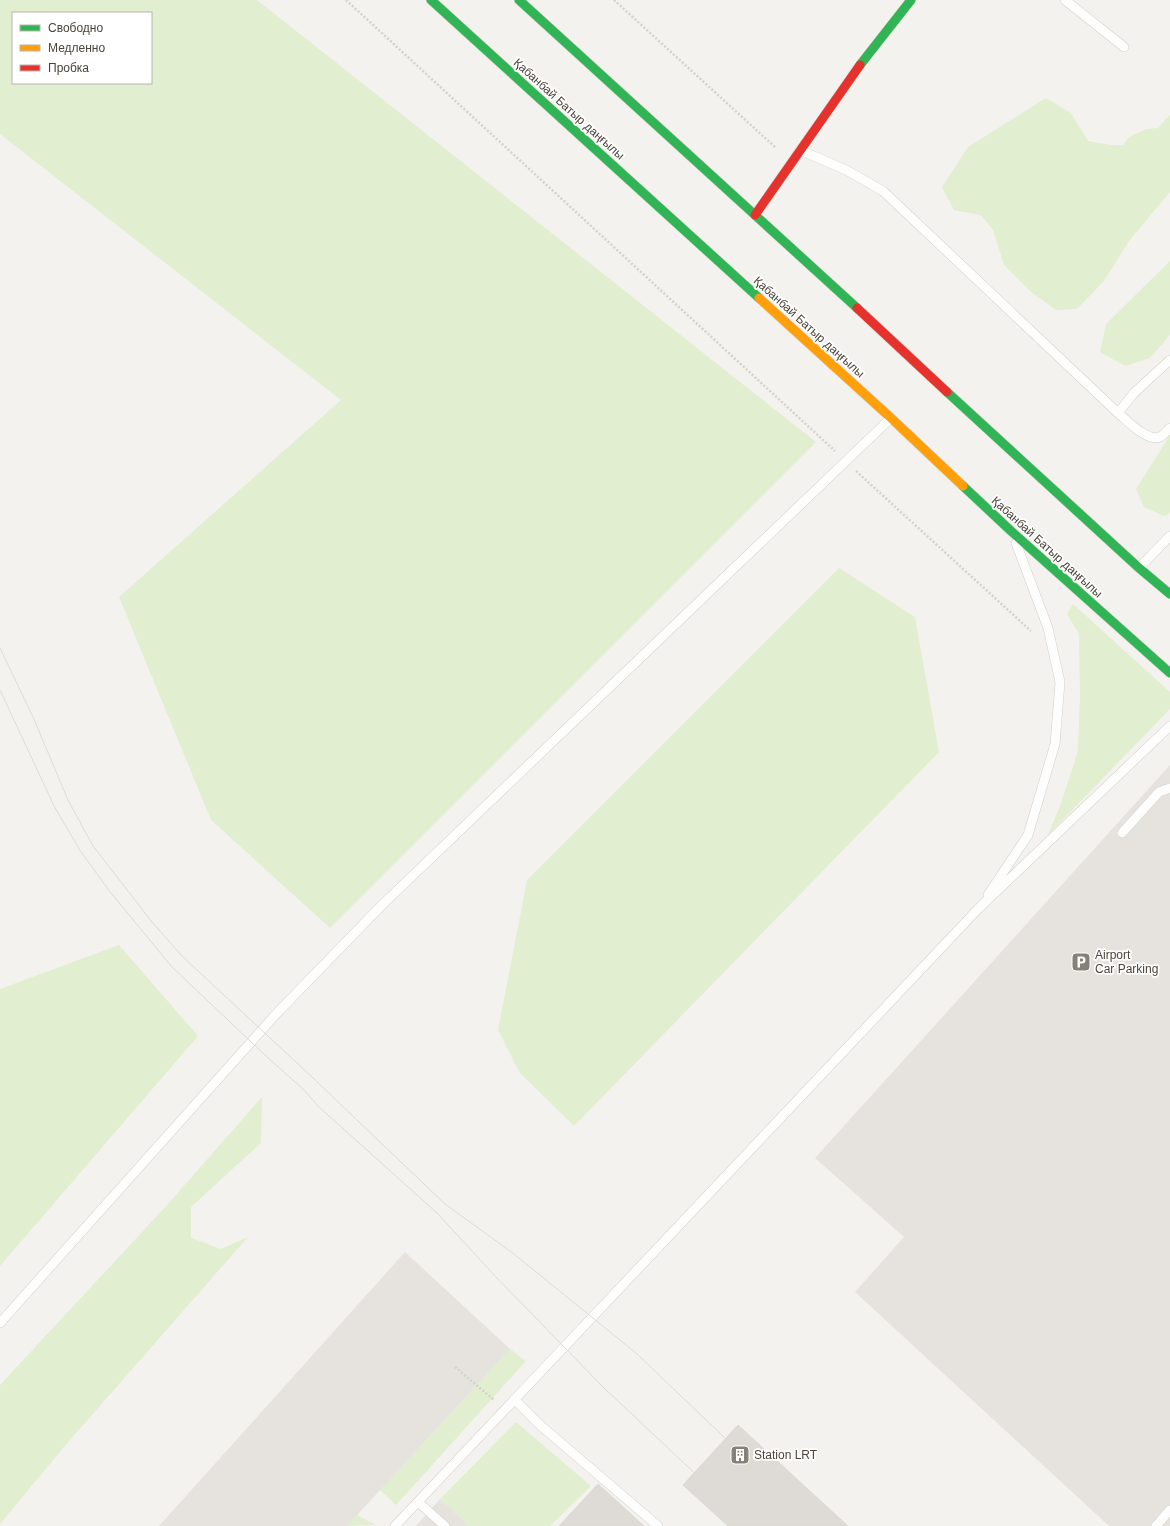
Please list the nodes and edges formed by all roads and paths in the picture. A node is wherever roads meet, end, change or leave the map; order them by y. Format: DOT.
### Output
graph roads {
  1 [pos="346,0"];
  2 [pos="431,0"];
  3 [pos="519,0"];
  4 [pos="614,0"];
  5 [pos="911,0"];
  6 [pos="1065,0"];
  7 [pos="1124,47"];
  8 [pos="800,150"];
  9 [pos="792,162"];
  10 [pos="755,215"];
  11 [pos="1170,360"];
  12 [pos="1118,413"];
  13 [pos="891,418"];
  14 [pos="1170,428"];
  15 [pos="846,461"];
  16 [pos="1011,531"];
  17 [pos="1170,536"];
  18 [pos="1139,568"];
  19 [pos="1170,594"];
  20 [pos="1053,651"];
  21 [pos="1170,673"];
  22 [pos="1170,726"];
  23 [pos="1170,788"];
  24 [pos="1122,833"];
  25 [pos="978,909"];
  26 [pos="0,1323"];
  27 [pos="455,1367"];
  28 [pos="515,1400"];
  29 [pos="505,1410"];
  30 [pos="418,1502"];
  31 [pos="1170,1510"];
  32 [pos="395,1526"];
  33 [pos="445,1526"];
  34 [pos="658,1526"];
  35 [pos="1156,1526"];
  1 -- 15 [label="path"];
  2 -- 13 [label="main road, Қабанбай Батыр даңғылы"];
  3 -- 10 [label="main road"];
  4 -- 9 [label="path"];
  5 -- 8 [label="main road"];
  6 -- 7 [label="lane"];
  8 -- 9 [label="main road"];
  8 -- 12 [label="lane"];
  9 -- 10 [label="main road"];
  10 -- 18 [label="main road"];
  11 -- 12 [label="lane"];
  12 -- 14 [label="lane"];
  13 -- 15 [label="lane"];
  13 -- 16 [label="main road, Қабанбай Батыр даңғылы"];
  15 -- 20 [label="path"];
  15 -- 26 [label="lane"];
  16 -- 20 [label="lane"];
  16 -- 21 [label="main road, Қабанбай Батыр даңғылы"];
  17 -- 18 [label="lane"];
  18 -- 19 [label="main road"];
  20 -- 25 [label="lane"];
  22 -- 25 [label="lane"];
  23 -- 24 [label="lane"];
  25 -- 28 [label="lane"];
  27 -- 29 [label="path"];
  28 -- 29 [label="lane"];
  28 -- 34 [label="lane"];
  29 -- 30 [label="lane"];
  30 -- 32 [label="lane"];
  30 -- 33 [label="lane"];
  31 -- 35 [label="lane"];
}
